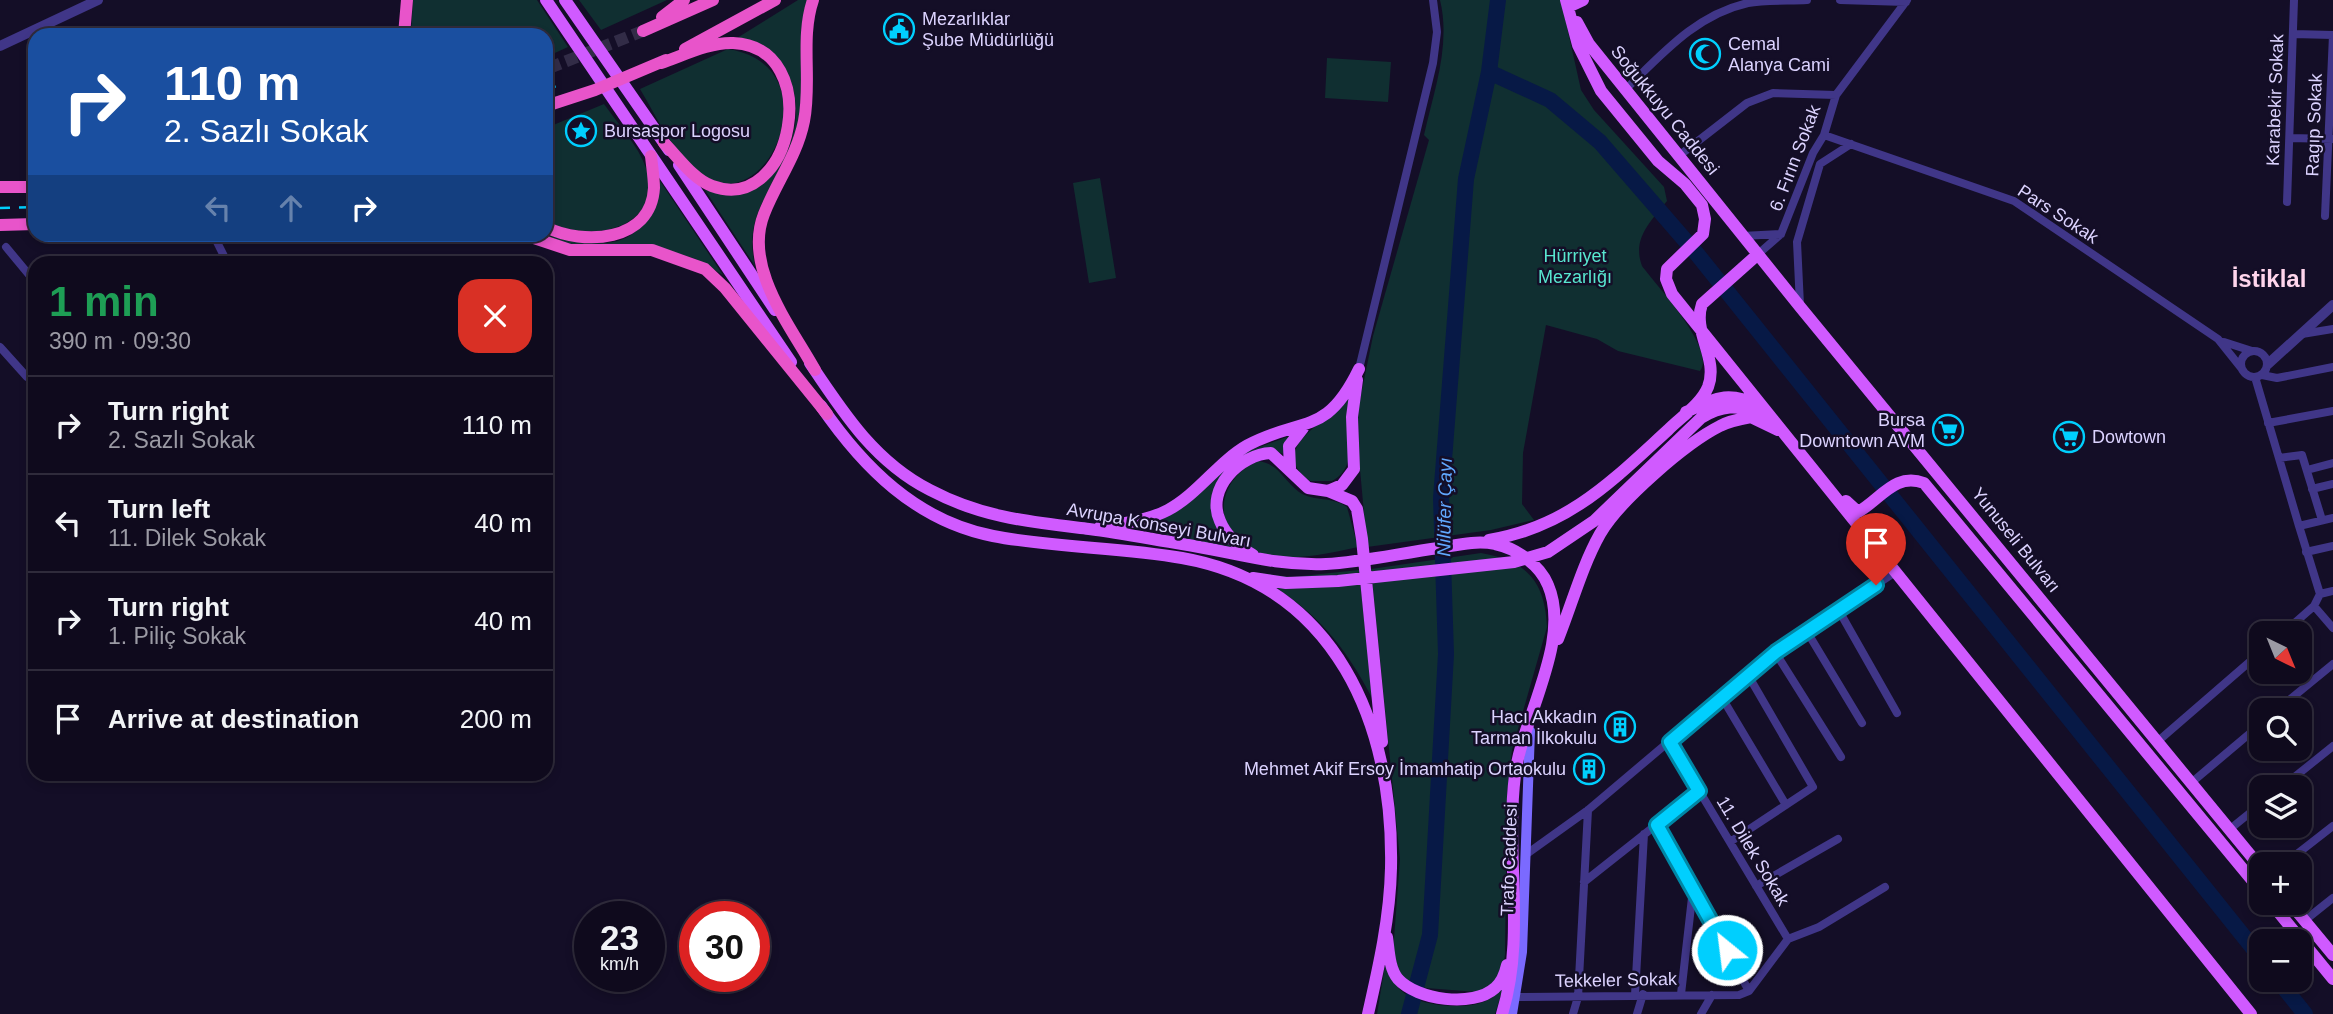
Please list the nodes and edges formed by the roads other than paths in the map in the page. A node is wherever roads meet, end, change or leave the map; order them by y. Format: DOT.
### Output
graph roads {
  1 [pos="98,0"];
  2 [pos="407,0"];
  3 [pos="545,0"];
  4 [pos="565,0"];
  5 [pos="684,0"];
  6 [pos="713,0"];
  7 [pos="775,0"];
  8 [pos="813,0"];
  9 [pos="1433,0"];
  10 [pos="1807,0"];
  11 [pos="1840,0"];
  12 [pos="2294,0"];
  13 [pos="1765,1"];
  14 [pos="1907,1"];
  15 [pos="1573,2"];
  16 [pos="34,28"];
  17 [pos="405,28"];
  18 [pos="28,31"];
  19 [pos="2293,34"];
  20 [pos="2333,36"];
  21 [pos="2,42"];
  22 [pos="661,62"];
  23 [pos="1626,89"];
  24 [pos="595,90"];
  25 [pos="1836,95"];
  26 [pos="553,104"];
  27 [pos="553,113"];
  28 [pos="1824,135"];
  29 [pos="2290,138"];
  30 [pos="2332,139"];
  31 [pos="664,143"];
  32 [pos="1851,144"];
  33 [pos="1679,155"];
  34 [pos="650,156"];
  35 [pos="0,187"];
  36 [pos="28,187"];
  37 [pos="2287,202"];
  38 [pos="2325,216"];
  39 [pos="28,224"];
  40 [pos="0,225"];
  41 [pos="553,229"];
  42 [pos="1781,234"];
  43 [pos="1742,236"];
  44 [pos="546,242"];
  45 [pos="6,247"];
  46 [pos="1757,255"];
  47 [pos="28,274"];
  48 [pos="2333,305"];
  49 [pos="1801,308"];
  50 [pos="1700,329"];
  51 [pos="2333,330"];
  52 [pos="2302,334"];
  53 [pos="2218,339"];
  54 [pos="0,346"];
  55 [pos="2254,351"];
  56 [pos="2267,364"];
  57 [pos="2333,367"];
  58 [pos="1359,369"];
  59 [pos="2242,369"];
  60 [pos="815,370"];
  61 [pos="28,376"];
  62 [pos="2258,376"];
  63 [pos="1766,409"];
  64 [pos="2333,411"];
  65 [pos="1686,412"];
  66 [pos="827,414"];
  67 [pos="2268,423"];
  68 [pos="1778,424"];
  69 [pos="1306,426"];
  70 [pos="1906,433"];
  71 [pos="1790,439"];
  72 [pos="2279,458"];
  73 [pos="2333,463"];
  74 [pos="2307,470"];
  75 [pos="1296,478"];
  76 [pos="2333,484"];
  77 [pos="2312,489"];
  78 [pos="1328,491"];
  79 [pos="1932,492"];
  80 [pos="2333,518"];
  81 [pos="2322,520"];
  82 [pos="2299,526"];
  83 [pos="1089,529"];
  84 [pos="1472,543"];
  85 [pos="2333,546"];
  86 [pos="2306,552"];
  87 [pos="1263,561"];
  88 [pos="1895,573"];
  89 [pos="1235,575"];
  90 [pos="2333,591"];
  91 [pos="2320,594"];
  92 [pos="2314,606"];
  93 [pos="1838,608"];
  94 [pos="2297,621"];
  95 [pos="2333,628"];
  96 [pos="1805,631"];
  97 [pos="1776,652"];
  98 [pos="2249,662"];
  99 [pos="2333,664"];
  100 [pos="1546,668"];
  101 [pos="1748,675"];
  102 [pos="1721,696"];
  103 [pos="2292,698"];
  104 [pos="1532,707"];
  105 [pos="1897,713"];
  106 [pos="1862,723"];
  107 [pos="2249,734"];
  108 [pos="1670,742"];
  109 [pos="2157,742"];
  110 [pos="2333,746"];
  111 [pos="1841,757"];
  112 [pos="2297,775"];
  113 [pos="2191,783"];
  114 [pos="1387,791"];
  115 [pos="1699,791"];
  116 [pos="1786,805"];
  117 [pos="1588,810"];
  118 [pos="2249,814"];
  119 [pos="1657,825"];
  120 [pos="2333,827"];
  121 [pos="2230,829"];
  122 [pos="1644,834"];
  123 [pos="1838,839"];
  124 [pos="1730,842"];
  125 [pos="2300,852"];
  126 [pos="1528,853"];
  127 [pos="2249,853"];
  128 [pos="2249,876"];
  129 [pos="1584,882"];
  130 [pos="1756,887"];
  131 [pos="1885,887"];
  132 [pos="1693,889"];
  133 [pos="2333,898"];
  134 [pos="2281,915"];
  135 [pos="2299,915"];
  136 [pos="1513,919"];
  137 [pos="2304,921"];
  138 [pos="1385,929"];
  139 [pos="1788,939"];
  140 [pos="2333,956"];
  141 [pos="2333,979"];
  142 [pos="1749,991"];
  143 [pos="1681,994"];
  144 [pos="1639,995"];
  145 [pos="1712,995"];
  146 [pos="1517,997"];
  147 [pos="1578,997"];
  148 [pos="1368,1014"];
  149 [pos="1502,1014"];
  150 [pos="1512,1014"];
  151 [pos="1573,1014"];
  152 [pos="1637,1014"];
  153 [pos="1701,1014"];
  154 [pos="2251,1014"];
  1 -- 16 [label="street"];
  2 -- 17 [label="highway"];
  3 -- 34 [label="main road, Avrupa Konseyi Bulvarı"];
  4 -- 31 [label="main road, Avrupa Konseyi Bulvarı"];
  5 -- 6 [label="highway"];
  7 -- 22 [label="highway"];
  8 -- 60 [label="highway"];
  9 -- 58 [label="street"];
  10 -- 13 [label="street"];
  11 -- 14 [label="street"];
  12 -- 19 [label="street, Karabekir Sokak"];
  13 -- 23 [label="street"];
  14 -- 25 [label="street, 6. Fırın Sokak"];
  15 -- 23 [label="main road, Soğukkuyu Caddesi"];
  15 -- 50 [label="main road, Soğukkuyu Caddesi"];
  18 -- 21 [label="street"];
  19 -- 20 [label="street"];
  19 -- 29 [label="street, Karabekir Sokak"];
  20 -- 30 [label="street, Ragıp Sokak"];
  22 -- 24 [label="highway"];
  22 -- 31 [label="highway"];
  23 -- 33 [label="main road, Soğukkuyu Caddesi"];
  24 -- 26 [label="highway"];
  24 -- 27 [label="highway"];
  25 -- 28 [label="street, 6. Fırın Sokak"];
  25 -- 33 [label="street"];
  28 -- 32 [label="street, Pars Sokak"];
  28 -- 42 [label="street, 6. Fırın Sokak"];
  29 -- 30 [label="street"];
  29 -- 37 [label="street, Karabekir Sokak"];
  30 -- 38 [label="street, Ragıp Sokak"];
  31 -- 60 [label="main road, Avrupa Konseyi Bulvarı"];
  32 -- 49 [label="street, 6. Fırın Sokak"];
  32 -- 53 [label="street, Pars Sokak"];
  33 -- 43 [label="main road, Soğukkuyu Caddesi"];
  34 -- 41 [label="highway"];
  34 -- 66 [label="main road, Avrupa Konseyi Bulvarı"];
  35 -- 36 [label="highway"];
  39 -- 40 [label="highway"];
  42 -- 43 [label="street"];
  42 -- 46 [label="street, 6. Fırın Sokak"];
  43 -- 46 [label="main road, Yunuseli Bulvarı"];
  44 -- 66 [label="highway"];
  45 -- 47 [label="street"];
  46 -- 49 [label="main road, Yunuseli Bulvarı"];
  46 -- 50 [label="main road"];
  48 -- 52 [label="street"];
  49 -- 70 [label="main road, Yunuseli Bulvarı"];
  50 -- 63 [label="main road"];
  50 -- 65 [label="main road"];
  51 -- 52 [label="street"];
  52 -- 56 [label="street"];
  53 -- 55 [label="street"];
  53 -- 59 [label="street"];
  54 -- 61 [label="street"];
  55 -- 56 [label="street"];
  55 -- 59 [label="street"];
  56 -- 62 [label="street"];
  57 -- 62 [label="street"];
  58 -- 69 [label="main road"];
  58 -- 78 [label="main road"];
  59 -- 62 [label="street"];
  60 -- 83 [label="main road, Avrupa Konseyi Bulvarı"];
  62 -- 67 [label="street"];
  63 -- 65 [label="main road"];
  63 -- 68 [label="main road"];
  63 -- 79 [label="main road"];
  64 -- 67 [label="street"];
  65 -- 84 [label="main road"];
  66 -- 89 [label="main road, Avrupa Konseyi Bulvarı"];
  67 -- 72 [label="street"];
  68 -- 71 [label="main road"];
  68 -- 89 [label="main road"];
  69 -- 75 [label="main road"];
  69 -- 83 [label="main road"];
  70 -- 79 [label="main road"];
  70 -- 109 [label="main road, Yunuseli Bulvarı"];
  71 -- 88 [label="main road"];
  71 -- 100 [label="main road"];
  72 -- 74 [label="street"];
  72 -- 82 [label="street"];
  73 -- 74 [label="street"];
  74 -- 77 [label="street"];
  75 -- 78 [label="main road"];
  75 -- 87 [label="main road"];
  76 -- 77 [label="street"];
  77 -- 81 [label="street"];
  78 -- 114 [label="main road"];
  79 -- 128 [label="main road, Yunuseli Bulvarı"];
  80 -- 81 [label="street"];
  81 -- 82 [label="street"];
  82 -- 86 [label="street"];
  83 -- 87 [label="main road, Avrupa Konseyi Bulvarı"];
  84 -- 87 [label="main road, Avrupa Konseyi Bulvarı"];
  84 -- 100 [label="main road, Avrupa Konseyi Bulvarı"];
  85 -- 86 [label="street"];
  86 -- 91 [label="street"];
  88 -- 93 [label="street"];
  88 -- 154 [label="main road"];
  89 -- 114 [label="main road, Avrupa Konseyi Bulvarı"];
  90 -- 91 [label="street"];
  91 -- 92 [label="street"];
  92 -- 94 [label="street"];
  92 -- 95 [label="street"];
  93 -- 96 [label="street"];
  93 -- 105 [label="street"];
  96 -- 97 [label="street"];
  96 -- 106 [label="street"];
  97 -- 101 [label="street"];
  97 -- 111 [label="street"];
  98 -- 109 [label="street"];
  99 -- 103 [label="street"];
  100 -- 104 [label="main road, Avrupa Konseyi Bulvarı"];
  101 -- 102 [label="street"];
  101 -- 116 [label="street"];
  102 -- 108 [label="street"];
  102 -- 116 [label="street"];
  104 -- 126 [label="main road, Trafo Caddesi"];
  104 -- 136 [label="main road, Avrupa Konseyi Bulvarı"];
  107 -- 113 [label="street"];
  108 -- 115 [label="street, 11. Dilek Sokak"];
  108 -- 117 [label="street"];
  109 -- 113 [label="main road, Yunuseli Bulvarı"];
  110 -- 112 [label="street"];
  113 -- 121 [label="main road, Yunuseli Bulvarı"];
  114 -- 138 [label="main road, Avrupa Konseyi Bulvarı"];
  115 -- 119 [label="street"];
  115 -- 124 [label="street, 11. Dilek Sokak"];
  116 -- 124 [label="street"];
  117 -- 126 [label="street"];
  117 -- 129 [label="street"];
  118 -- 121 [label="street"];
  119 -- 122 [label="street"];
  119 -- 132 [label="street"];
  120 -- 125 [label="street"];
  121 -- 127 [label="main road, Yunuseli Bulvarı"];
  122 -- 129 [label="street"];
  122 -- 144 [label="street"];
  123 -- 130 [label="street"];
  124 -- 130 [label="street, 11. Dilek Sokak"];
  126 -- 146 [label="main road, Trafo Caddesi"];
  129 -- 147 [label="street"];
  130 -- 139 [label="street, 11. Dilek Sokak"];
  131 -- 139 [label="street"];
  132 -- 142 [label="street"];
  132 -- 143 [label="street"];
  133 -- 137 [label="street"];
  134 -- 141 [label="main road"];
  135 -- 137 [label="main road"];
  136 -- 138 [label="main road"];
  136 -- 149 [label="main road, Avrupa Konseyi Bulvarı"];
  137 -- 140 [label="main road"];
  138 -- 148 [label="main road, Avrupa Konseyi Bulvarı"];
  139 -- 142 [label="street"];
  142 -- 145 [label="street, Tekkeler Sokak"];
  143 -- 144 [label="street, Tekkeler Sokak"];
  143 -- 145 [label="street, Tekkeler Sokak"];
  144 -- 147 [label="street, Tekkeler Sokak"];
  144 -- 152 [label="street"];
  145 -- 153 [label="street"];
  146 -- 147 [label="street, Tekkeler Sokak"];
  146 -- 150 [label="main road, Trafo Caddesi"];
  147 -- 151 [label="street"];
}
